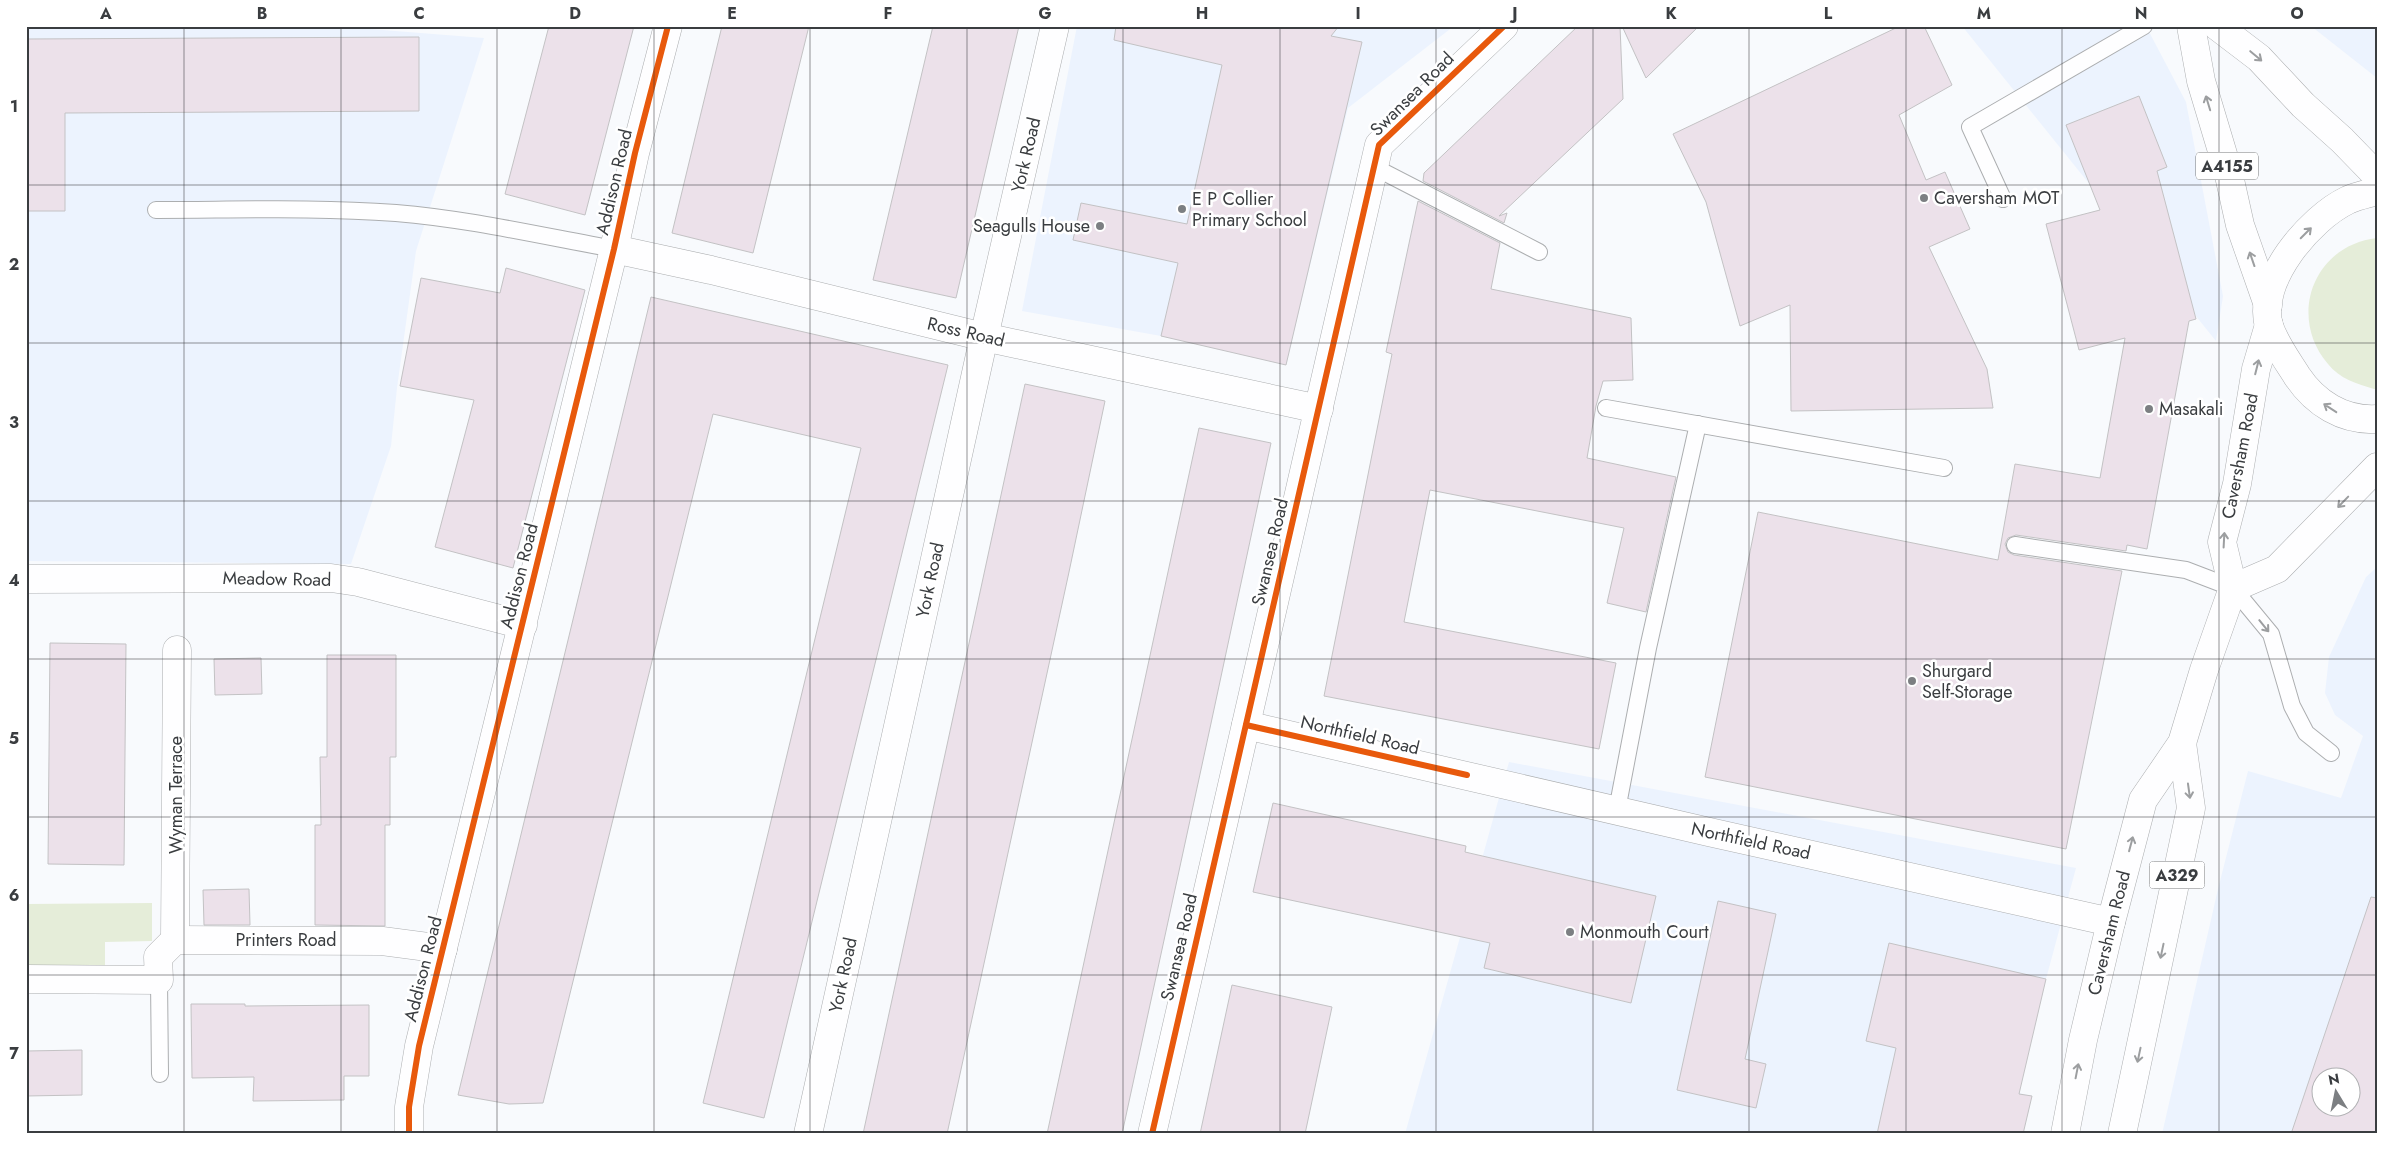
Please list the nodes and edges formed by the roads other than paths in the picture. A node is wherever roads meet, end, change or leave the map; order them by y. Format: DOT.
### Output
graph roads {
  1 [pos="668,26"];
  2 [pos="1055,26"];
  3 [pos="1504,26"];
  4 [pos="2144,26"];
  5 [pos="2191,26"];
  6 [pos="2217,26"];
  7 [pos="1374,167"];
  8 [pos="2377,176"];
  9 [pos="2377,191"];
  10 [pos="2003,199"];
  11 [pos="156,210"];
  12 [pos="614,249"];
  13 [pos="1539,252"];
  14 [pos="2268,315"];
  15 [pos="984,337"];
  16 [pos="1606,408"];
  17 [pos="1319,409"];
  18 [pos="2377,419"];
  19 [pos="1698,424"];
  20 [pos="1944,468"];
  21 [pos="2377,468"];
  22 [pos="2015,545"];
  23 [pos="26,580"];
  24 [pos="2233,588"];
  25 [pos="523,624"];
  26 [pos="178,650"];
  27 [pos="1246,725"];
  28 [pos="2182,743"];
  29 [pos="2331,753"];
  30 [pos="1616,810"];
  31 [pos="2111,922"];
  32 [pos="176,940"];
  33 [pos="443,949"];
  34 [pos="26,979"];
  35 [pos="159,980"];
  36 [pos="160,1074"];
  37 [pos="409,1134"];
  38 [pos="808,1134"];
  39 [pos="1152,1134"];
  40 [pos="2065,1134"];
  41 [pos="2122,1134"];
  1 -- 12 [label="street, Addison Road"];
  2 -- 15 [label="street, York Road"];
  3 -- 7 [label="street, Swansea Road"];
  4 -- 10 [label="lane"];
  14 -- 5 [label="street, A4155, one-way"];
  6 -- 8 [label="street, one-way"];
  7 -- 13 [label="lane"];
  7 -- 17 [label="street, Swansea Road"];
  14 -- 9 [label="street, Caversham Road, one-way"];
  11 -- 12 [label="lane"];
  12 -- 15 [label="street, Ross Road"];
  12 -- 25 [label="street, Addison Road"];
  18 -- 14 [label="street, one-way"];
  24 -- 14 [label="street, Caversham Road, one-way"];
  15 -- 17 [label="street, Ross Road"];
  15 -- 38 [label="street, York Road"];
  16 -- 19 [label="lane"];
  17 -- 27 [label="street, Swansea Road"];
  19 -- 20 [label="lane"];
  19 -- 30 [label="lane"];
  21 -- 24 [label="street, one-way"];
  22 -- 24 [label="lane"];
  23 -- 25 [label="street, Meadow Road"];
  24 -- 28 [label="street, Caversham Road / A329"];
  24 -- 29 [label="lane, one-way"];
  25 -- 33 [label="street, Addison Road"];
  26 -- 32 [label="street, Wyman Terrace"];
  27 -- 30 [label="street, Northfield Road"];
  27 -- 39 [label="street, Swansea Road"];
  31 -- 28 [label="street, Caversham Road / A329, one-way"];
  28 -- 41 [label="street, Caversham Road / A329, one-way"];
  30 -- 31 [label="street, Northfield Road"];
  40 -- 31 [label="street, Caversham Road / A329, one-way"];
  32 -- 33 [label="street, Printers Road"];
  32 -- 35 [label="street"];
  33 -- 37 [label="street, Addison Road"];
  34 -- 35 [label="street"];
  35 -- 36 [label="lane"];
}
